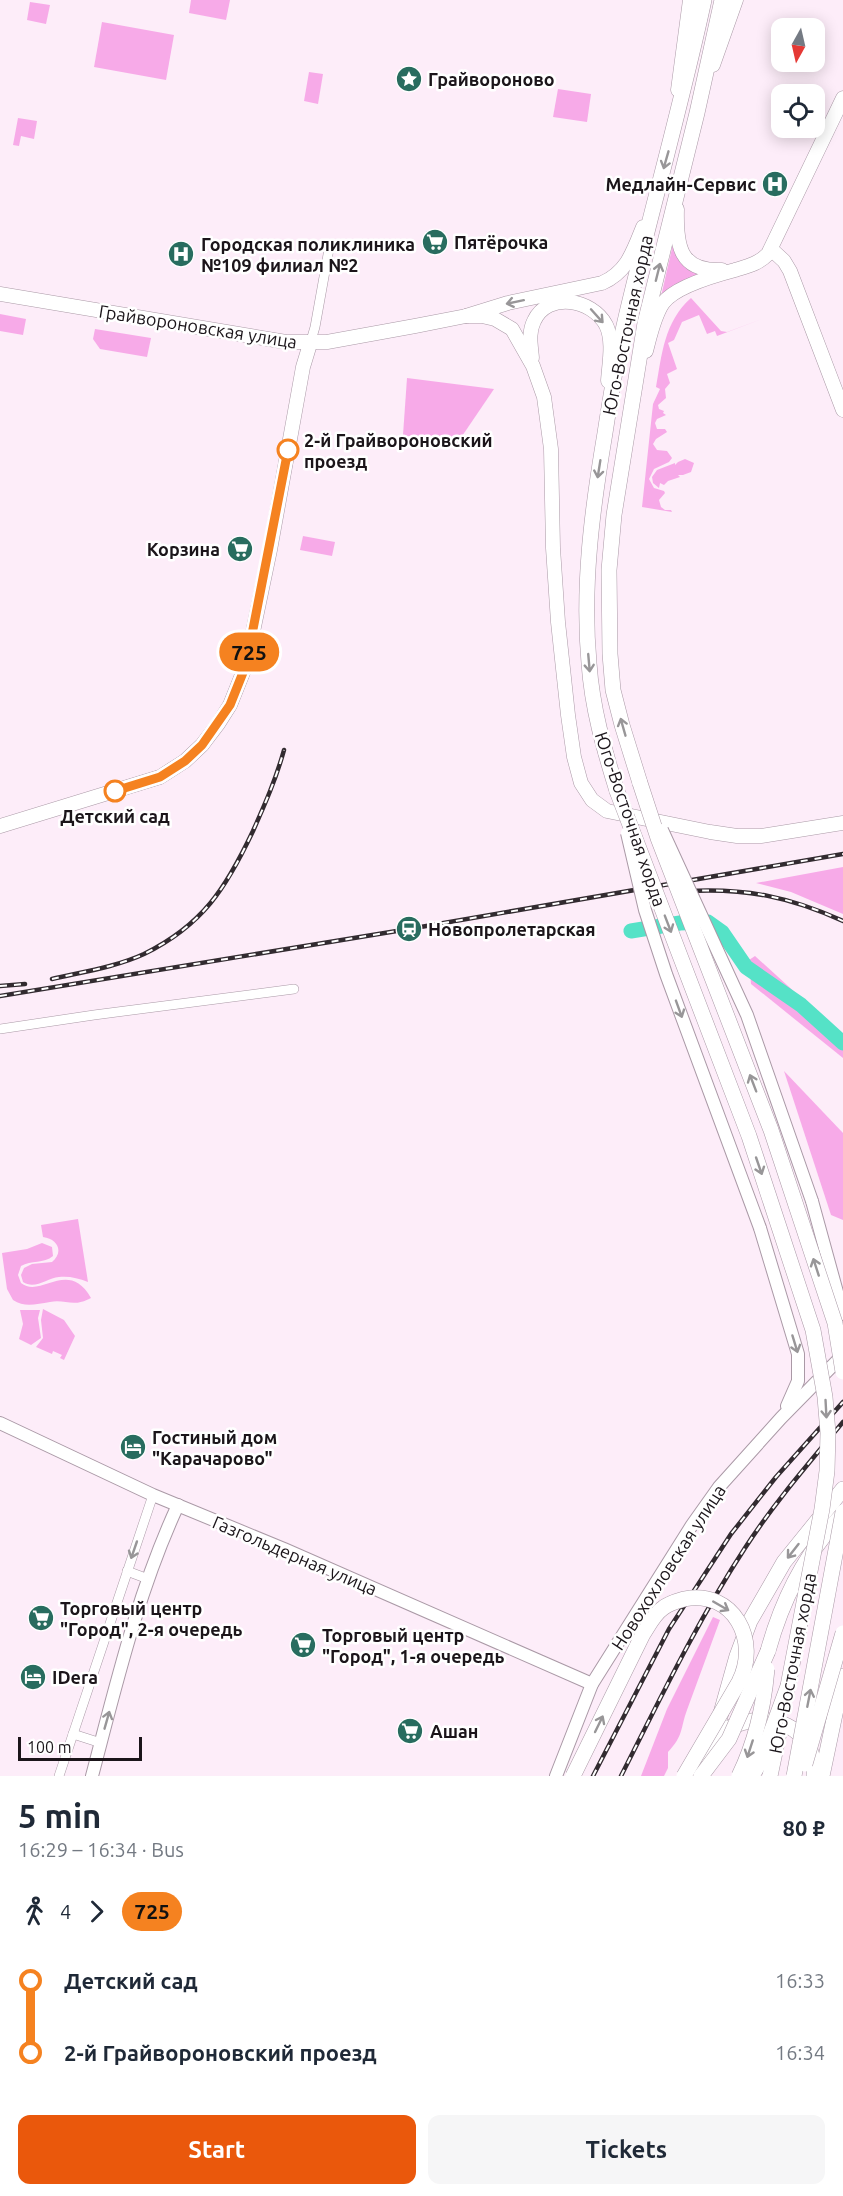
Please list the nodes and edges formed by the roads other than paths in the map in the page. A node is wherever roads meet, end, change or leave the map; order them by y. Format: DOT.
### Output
graph roads {
  1 [pos="690,0"];
  2 [pos="704,0"];
  3 [pos="722,0"];
  4 [pos="736,0"];
  5 [pos="843,98"];
  6 [pos="697,112"];
  7 [pos="673,134"];
  8 [pos="658,186"];
  9 [pos="678,190"];
  10 [pos="329,249"];
  11 [pos="771,249"];
  12 [pos="734,270"];
  13 [pos="0,294"];
  14 [pos="466,316"];
  15 [pos="310,344"];
  16 [pos="533,366"];
  17 [pos="633,391"];
  18 [pos="843,410"];
  19 [pos="603,444"];
  20 [pos="640,783"];
  21 [pos="618,791"];
  22 [pos="843,823"];
  23 [pos="0,826"];
  24 [pos="294,989"];
  25 [pos="0,1029"];
  26 [pos="843,1312"];
  27 [pos="843,1355"];
  28 [pos="843,1372"];
  29 [pos="781,1418"];
  30 [pos="0,1423"];
  31 [pos="843,1489"];
  32 [pos="153,1495"];
  33 [pos="178,1505"];
  34 [pos="841,1516"];
  35 [pos="127,1571"];
  36 [pos="148,1579"];
  37 [pos="843,1633"];
  38 [pos="768,1651"];
  39 [pos="843,1676"];
  40 [pos="592,1684"];
  41 [pos="788,1686"];
  42 [pos="843,1701"];
  43 [pos="73,1734"];
  44 [pos="101,1743"];
  45 [pos="708,1756"];
  46 [pos="59,1776"];
  47 [pos="92,1776"];
  48 [pos="556,1776"];
  49 [pos="573,1776"];
  50 [pos="684,1776"];
  51 [pos="702,1776"];
  52 [pos="739,1776"];
  53 [pos="752,1776"];
  54 [pos="770,1776"];
  55 [pos="794,1776"];
  56 [pos="802,1776"];
  57 [pos="814,1776"];
  58 [pos="822,1776"];
  59 [pos="829,1776"];
  1 -- 7 [label="main road"];
  2 -- 7 [label="main road, Юго-Восточная хорда"];
  3 -- 6 [label="main road, Юго-Восточная хорда"];
  4 -- 6 [label="main road"];
  5 -- 11 [label="main road"];
  6 -- 9 [label="main road, Юго-Восточная хорда"];
  7 -- 8 [label="main road, Юго-Восточная хорда, one-way"];
  8 -- 14 [label="main road, one-way"];
  8 -- 19 [label="main road, Юго-Восточная хорда"];
  9 -- 12 [label="main road"];
  17 -- 9 [label="main road, Юго-Восточная хорда, one-way"];
  10 -- 15 [label="street"];
  11 -- 12 [label="main road"];
  11 -- 18 [label="main road"];
  12 -- 17 [label="main road"];
  13 -- 15 [label="main road, Грайвороновская улица"];
  14 -- 15 [label="main road, Грайвороновская улица"];
  14 -- 16 [label="main road"];
  15 -- 23 [label="main road"];
  16 -- 19 [label="main road, one-way"];
  16 -- 22 [label="main road"];
  20 -- 17 [label="main road, Юго-Восточная хорда, one-way"];
  19 -- 21 [label="main road, Юго-Восточная хорда, one-way"];
  20 -- 26 [label="street, bridge"];
  28 -- 20 [label="main road, Юго-Восточная хорда, one-way, bridge"];
  21 -- 29 [label="street, one-way, bridge"];
  21 -- 41 [label="main road, Юго-Восточная хорда, one-way, bridge"];
  24 -- 25 [label="street"];
  27 -- 29 [label="street, Новохохловская улица"];
  29 -- 40 [label="street, Новохохловская улица"];
  30 -- 32 [label="street, Газгольдерная улица"];
  31 -- 45 [label="main road, one-way"];
  32 -- 33 [label="street, Газгольдерная улица"];
  32 -- 35 [label="street, one-way"];
  33 -- 36 [label="street"];
  33 -- 40 [label="street, Газгольдерная улица"];
  34 -- 38 [label="main road, Юго-Восточная хорда, bridge"];
  55 -- 34 [label="main road, Юго-Восточная хорда, one-way, bridge"];
  35 -- 36 [label="street"];
  35 -- 43 [label="street"];
  44 -- 36 [label="street, one-way"];
  37 -- 56 [label="main road, Юго-Восточная хорда, bridge"];
  38 -- 51 [label="main road, Юго-Восточная хорда, bridge"];
  38 -- 52 [label="main road, one-way, bridge"];
  39 -- 58 [label="main road"];
  40 -- 48 [label="street, Новохохловская улица"];
  41 -- 53 [label="main road, bridge"];
  41 -- 54 [label="main road, Юго-Восточная хорда, bridge"];
  42 -- 59 [label="main road"];
  43 -- 44 [label="street"];
  43 -- 46 [label="street"];
  44 -- 47 [label="street"];
  45 -- 51 [label="main road"];
  45 -- 57 [label="main road, bridge"];
  49 -- 50 [label="main road, one-way, bridge"];
}
